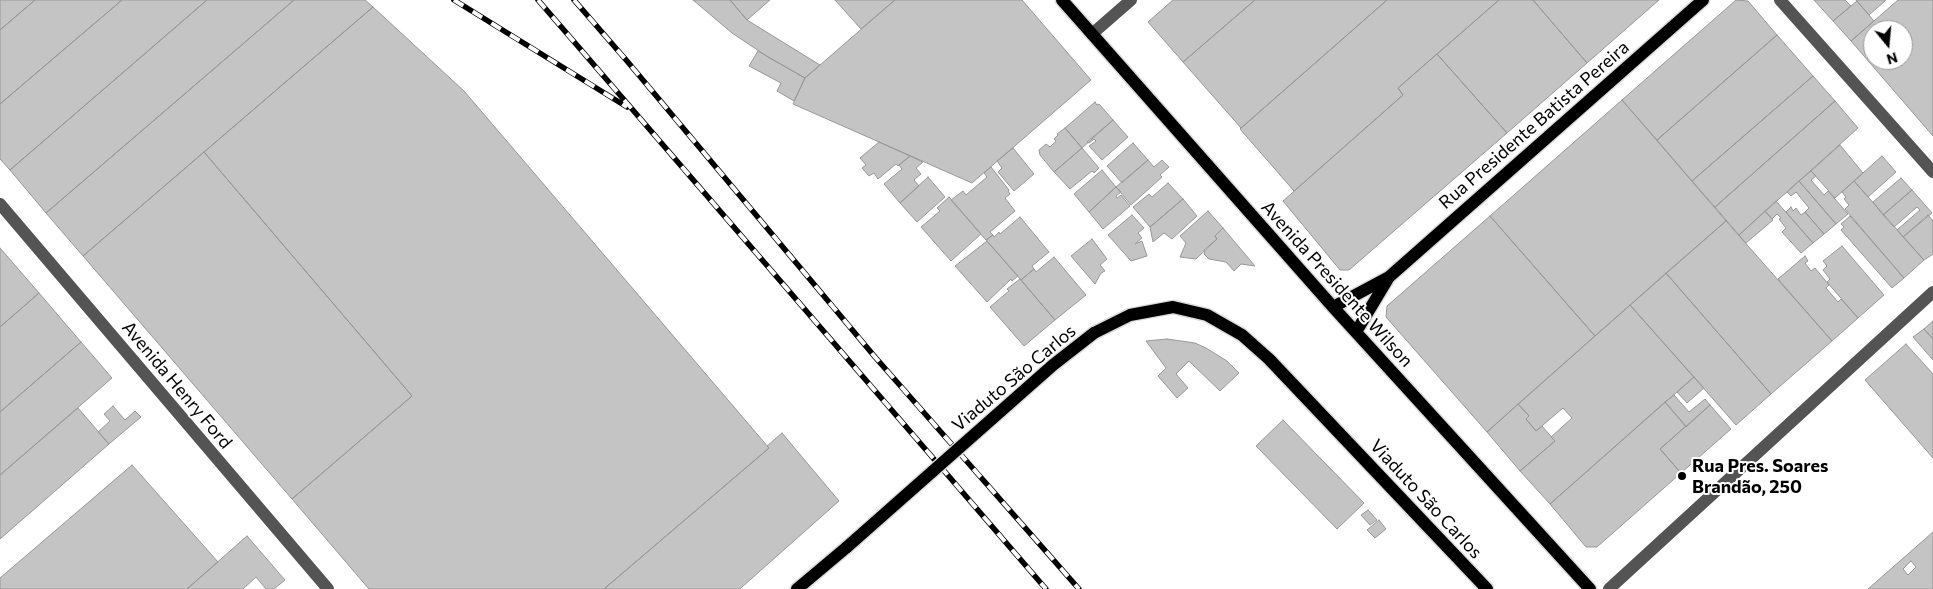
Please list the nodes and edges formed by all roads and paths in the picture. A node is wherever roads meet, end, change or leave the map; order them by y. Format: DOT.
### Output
graph roads {
  1 [pos="1062,0"];
  2 [pos="1131,0"];
  3 [pos="1703,0"];
  4 [pos="1780,0"];
  5 [pos="1092,34"];
  6 [pos="1933,172"];
  7 [pos="0,204"];
  8 [pos="1389,277"];
  9 [pos="1933,292"];
  10 [pos="1333,307"];
  11 [pos="1356,332"];
  12 [pos="328,589"];
  13 [pos="797,589"];
  14 [pos="1486,589"];
  15 [pos="1590,589"];
  16 [pos="1609,589"];
  1 -- 5 [label="main road, Avenida Presidente Wilson"];
  2 -- 5 [label="street"];
  3 -- 8 [label="main road, Rua Presidente Batista Pereira"];
  4 -- 6 [label="street"];
  5 -- 10 [label="main road, Avenida Presidente Wilson"];
  7 -- 12 [label="street, Avenida Henry Ford"];
  8 -- 10 [label="main road, Rua Presidente Batista Pereira"];
  8 -- 11 [label="main road, Rua Presidente Batista Pereira"];
  9 -- 16 [label="street"];
  10 -- 11 [label="main road, Avenida Presidente Wilson"];
  11 -- 15 [label="main road, Avenida Presidente Wilson"];
  13 -- 14 [label="main road, Viaduto São Carlos, bridge"];
}
